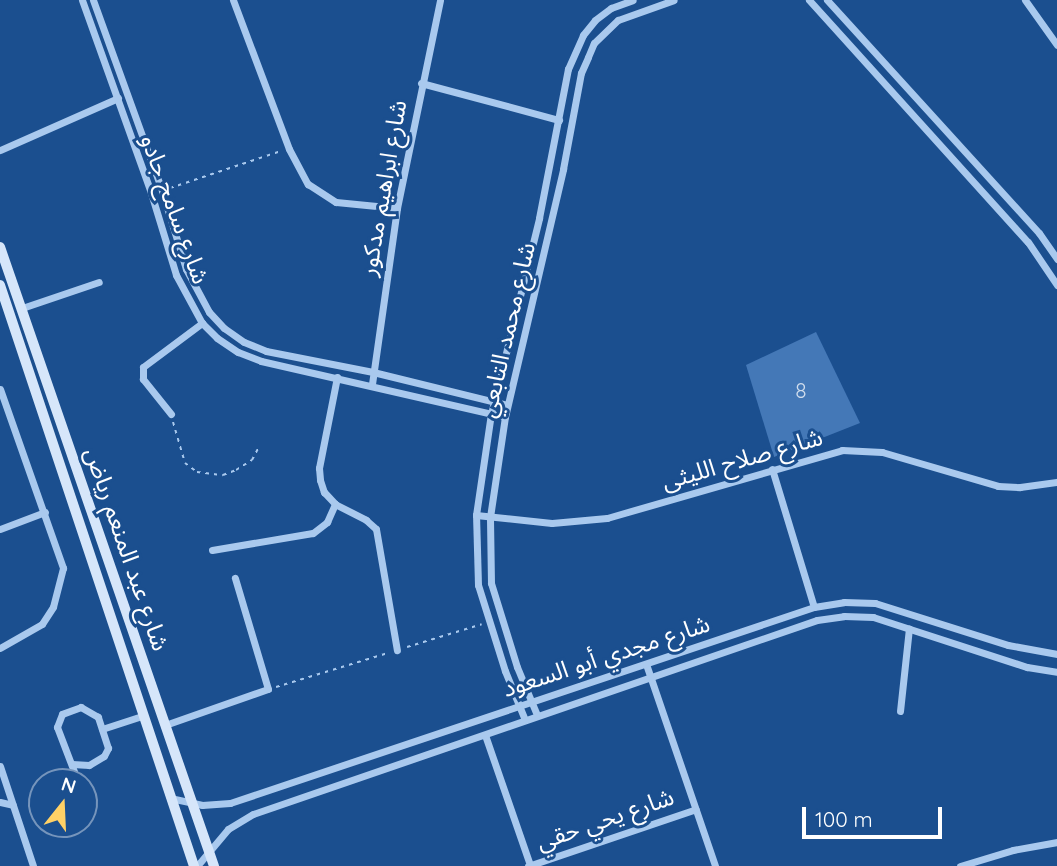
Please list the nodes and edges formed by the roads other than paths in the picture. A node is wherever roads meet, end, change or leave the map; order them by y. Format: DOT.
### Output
graph roads {
  1 [pos="82,0"];
  2 [pos="93,0"];
  3 [pos="233,0"];
  4 [pos="440,0"];
  5 [pos="633,0"];
  6 [pos="674,0"];
  7 [pos="808,0"];
  8 [pos="827,0"];
  9 [pos="1025,0"];
  10 [pos="1057,45"];
  11 [pos="421,83"];
  12 [pos="126,95"];
  13 [pos="115,99"];
  14 [pos="559,120"];
  15 [pos="0,150"];
  16 [pos="550,167"];
  17 [pos="564,169"];
  18 [pos="397,208"];
  19 [pos="0,247"];
  20 [pos="1057,259"];
  21 [pos="99,282"];
  22 [pos="0,285"];
  23 [pos="1057,285"];
  24 [pos="22,308"];
  25 [pos="202,323"];
  26 [pos="373,372"];
  27 [pos="337,377"];
  28 [pos="372,384"];
  29 [pos="0,389"];
  30 [pos="494,401"];
  31 [pos="507,405"];
  32 [pos="171,414"];
  33 [pos="491,414"];
  34 [pos="505,417"];
  35 [pos="772,469"];
  36 [pos="1057,482"];
  37 [pos="335,504"];
  38 [pos="45,512"];
  39 [pos="477,515"];
  40 [pos="490,517"];
  41 [pos="0,529"];
  42 [pos="212,550"];
  43 [pos="235,578"];
  44 [pos="814,607"];
  45 [pos="909,628"];
  46 [pos="0,648"];
  47 [pos="397,650"];
  48 [pos="1057,654"];
  49 [pos="646,664"];
  50 [pos="1057,672"];
  51 [pos="651,678"];
  52 [pos="531,700"];
  53 [pos="518,705"];
  54 [pos="900,711"];
  55 [pos="537,715"];
  56 [pos="142,716"];
  57 [pos="525,720"];
  58 [pos="165,726"];
  59 [pos="102,729"];
  60 [pos="485,735"];
  61 [pos="72,764"];
  62 [pos="0,766"];
  63 [pos="73,768"];
  64 [pos="261,793"];
  65 [pos="170,798"];
  66 [pos="0,802"];
  67 [pos="192,803"];
  68 [pos="13,805"];
  69 [pos="267,809"];
  70 [pos="696,809"];
  71 [pos="1057,842"];
  72 [pos="208,850"];
  73 [pos="33,866"];
  74 [pos="195,866"];
  75 [pos="214,866"];
  76 [pos="529,866"];
  77 [pos="715,866"];
  78 [pos="960,866"];
  1 -- 13 [label="street, شارع سامح جادو"];
  2 -- 12 [label="street, شارع سامح جادو"];
  3 -- 18 [label="street"];
  4 -- 11 [label="street, شارع ابراهيم مدكور"];
  5 -- 14 [label="street, شارع محمد التابعي"];
  6 -- 17 [label="street, شارع محمد التابعي"];
  7 -- 23 [label="street"];
  8 -- 20 [label="street"];
  9 -- 10 [label="street"];
  11 -- 14 [label="street"];
  11 -- 18 [label="street, شارع ابراهيم مدكور"];
  12 -- 13 [label="street"];
  12 -- 26 [label="street, شارع سامح جادو"];
  13 -- 15 [label="street"];
  13 -- 25 [label="street, شارع سامح جادو"];
  14 -- 16 [label="street, شارع محمد التابعي"];
  16 -- 17 [label="street"];
  16 -- 30 [label="street, شارع محمد التابعي"];
  17 -- 31 [label="street, شارع محمد التابعي"];
  18 -- 26 [label="street, شارع ابراهيم مدكور"];
  19 -- 24 [label="street, شارع عبد المنعم رياض"];
  21 -- 24 [label="street"];
  22 -- 56 [label="street, شارع عبد المنعم رياض"];
  24 -- 58 [label="street, شارع عبد المنعم رياض"];
  25 -- 27 [label="street, شارع سامح جادو"];
  25 -- 32 [label="street"];
  26 -- 28 [label="street, شارع ابراهيم مدكور"];
  26 -- 30 [label="street, شارع سامح جادو"];
  27 -- 28 [label="street, شارع سامح جادو"];
  27 -- 37 [label="street"];
  28 -- 33 [label="street, شارع سامح جادو"];
  29 -- 38 [label="street"];
  30 -- 31 [label="street, شارع سامح جادو"];
  30 -- 33 [label="street, شارع محمد التابعي"];
  31 -- 34 [label="street, شارع محمد التابعي"];
  33 -- 34 [label="street, شارع سامح جادو"];
  33 -- 39 [label="street, شارع محمد التابعي"];
  34 -- 40 [label="street, شارع محمد التابعي"];
  35 -- 36 [label="street, شارع صلاح الليثى"];
  35 -- 40 [label="street, شارع صلاح الليثى"];
  35 -- 44 [label="street"];
  37 -- 42 [label="street"];
  37 -- 47 [label="street"];
  38 -- 41 [label="street"];
  38 -- 46 [label="street"];
  39 -- 40 [label="street, شارع صلاح الليثى"];
  39 -- 53 [label="street, شارع محمد التابعي"];
  40 -- 52 [label="street, شارع محمد التابعي"];
  43 -- 58 [label="street"];
  44 -- 48 [label="street, شارع مجدي أبو السعود"];
  44 -- 49 [label="street, شارع مجدي أبو السعود"];
  45 -- 50 [label="street, شارع مجدي أبو السعود"];
  45 -- 51 [label="street, شارع مجدي أبو السعود"];
  45 -- 54 [label="street"];
  49 -- 51 [label="street"];
  49 -- 52 [label="street, شارع مجدي أبو السعود"];
  51 -- 55 [label="street, شارع مجدي أبو السعود"];
  51 -- 70 [label="street"];
  52 -- 53 [label="street, شارع مجدي أبو السعود"];
  52 -- 55 [label="street, شارع محمد التابعي"];
  53 -- 57 [label="street, شارع محمد التابعي"];
  53 -- 64 [label="street, شارع مجدي أبو السعود"];
  55 -- 57 [label="street, شارع مجدي أبو السعود"];
  56 -- 59 [label="street"];
  56 -- 65 [label="street, شارع عبد المنعم رياض"];
  57 -- 60 [label="street, شارع مجدي أبو السعود"];
  58 -- 67 [label="street, شارع عبد المنعم رياض"];
  59 -- 61 [label="street"];
  59 -- 61 [label="street"];
  60 -- 69 [label="street, شارع مجدي أبو السعود"];
  60 -- 76 [label="street"];
  61 -- 63 [label="street"];
  62 -- 68 [label="street"];
  64 -- 67 [label="street, شارع مجدي أبو السعود"];
  64 -- 69 [label="street"];
  65 -- 67 [label="street, شارع مجدي أبو السعود"];
  65 -- 74 [label="street, شارع عبد المنعم رياض"];
  66 -- 68 [label="street"];
  67 -- 72 [label="street, شارع عبد المنعم رياض"];
  68 -- 73 [label="street"];
  69 -- 72 [label="street, شارع مجدي أبو السعود"];
  70 -- 76 [label="street, شارع يحي حقي"];
  70 -- 77 [label="street"];
  71 -- 78 [label="street"];
  72 -- 74 [label="street, شارع مجدي أبو السعود"];
  72 -- 75 [label="street, شارع عبد المنعم رياض"];
}
